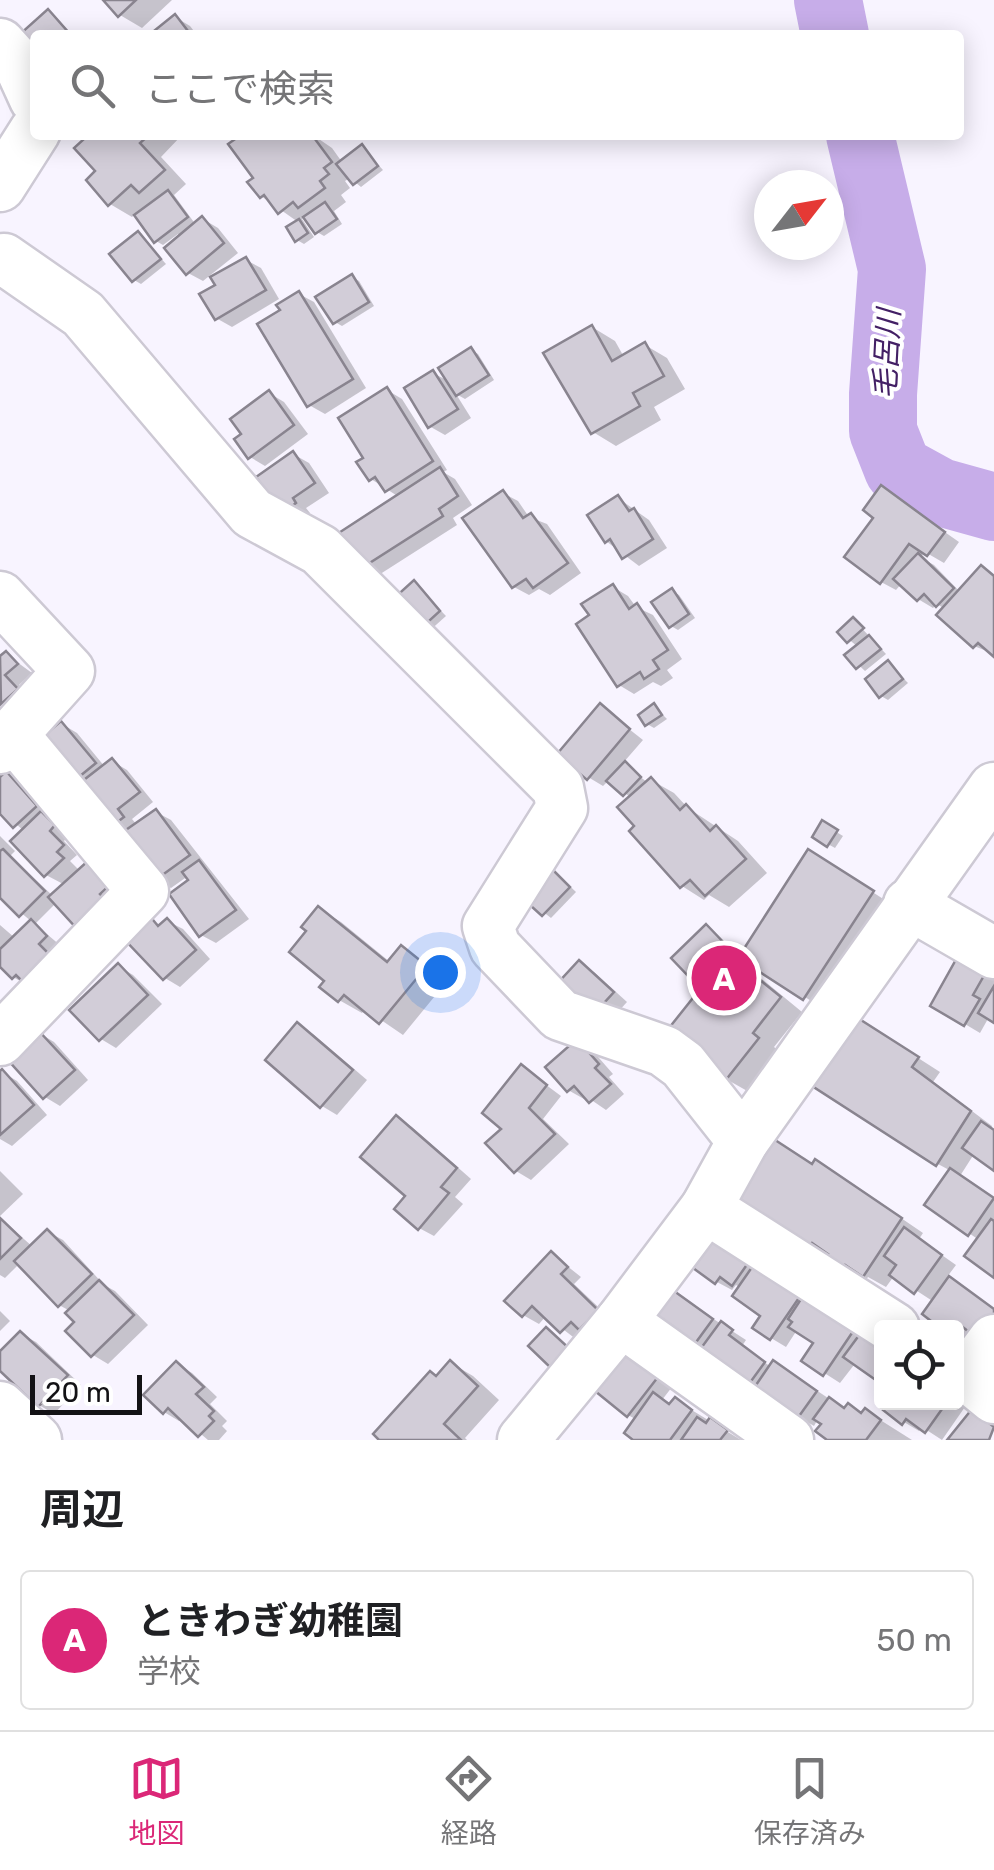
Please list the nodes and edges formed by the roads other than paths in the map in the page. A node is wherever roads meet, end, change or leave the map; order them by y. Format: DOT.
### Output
graph roads {
  1 [pos="0,44"];
  2 [pos="30,88"];
  3 [pos="30,139"];
  4 [pos="0,186"];
  5 [pos="1,258"];
  6 [pos="0,597"];
  7 [pos="6,742"];
  8 [pos="994,788"];
  9 [pos="909,904"];
  10 [pos="994,953"];
  11 [pos="0,1040"];
  12 [pos="743,1141"];
  13 [pos="706,1208"];
  14 [pos="881,1320"];
  15 [pos="621,1321"];
  16 [pos="0,1407"];
  17 [pos="36,1440"];
  18 [pos="523,1440"];
  19 [pos="788,1440"];
  1 -- 2 [label="street"];
  3 -- 4 [label="street"];
  5 -- 12 [label="street"];
  6 -- 7 [label="street"];
  7 -- 11 [label="street"];
  8 -- 9 [label="street"];
  9 -- 10 [label="street"];
  9 -- 12 [label="street"];
  12 -- 13 [label="street"];
  13 -- 14 [label="street"];
  13 -- 15 [label="street"];
  15 -- 18 [label="street"];
  15 -- 19 [label="street"];
  16 -- 17 [label="street"];
}
